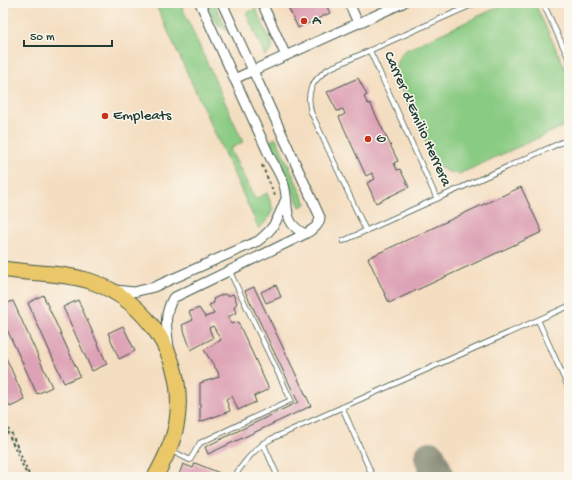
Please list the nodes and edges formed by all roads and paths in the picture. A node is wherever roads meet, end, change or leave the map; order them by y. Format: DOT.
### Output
graph roads {
  1 [pos="200,3"];
  2 [pos="222,3"];
  3 [pos="262,3"];
  4 [pos="349,3"];
  5 [pos="403,3"];
  6 [pos="476,3"];
  7 [pos="543,3"];
  8 [pos="358,23"];
  9 [pos="370,50"];
  10 [pos="286,56"];
  11 [pos="569,59"];
  12 [pos="252,71"];
  13 [pos="234,79"];
  14 [pos="569,139"];
  15 [pos="286,198"];
  16 [pos="437,199"];
  17 [pos="366,231"];
  18 [pos="305,234"];
  19 [pos="343,240"];
  20 [pos="223,257"];
  21 [pos="3,269"];
  22 [pos="229,270"];
  23 [pos="108,289"];
  24 [pos="569,306"];
  25 [pos="538,320"];
  26 [pos="170,356"];
  27 [pos="569,389"];
  28 [pos="342,407"];
  29 [pos="3,424"];
  30 [pos="3,427"];
  31 [pos="263,443"];
  32 [pos="169,450"];
  33 [pos="29,477"];
  34 [pos="155,477"];
  35 [pos="234,477"];
  36 [pos="278,477"];
  37 [pos="373,477"];
  1 -- 13 [label="street"];
  2 -- 12 [label="street"];
  3 -- 10 [label="street"];
  4 -- 8 [label="street"];
  5 -- 8 [label="street"];
  6 -- 9 [label="lane"];
  7 -- 11 [label="lane"];
  8 -- 10 [label="street"];
  9 -- 16 [label="lane, Carrer d'Emilio Herrera"];
  9 -- 17 [label="lane"];
  10 -- 12 [label="street"];
  12 -- 13 [label="street"];
  12 -- 18 [label="street"];
  13 -- 15 [label="street"];
  14 -- 16 [label="lane"];
  15 -- 18 [label="street"];
  15 -- 20 [label="street"];
  16 -- 17 [label="lane"];
  17 -- 19 [label="lane"];
  18 -- 22 [label="street"];
  20 -- 22 [label="street"];
  20 -- 23 [label="street"];
  21 -- 23 [label="main road"];
  22 -- 26 [label="street"];
  22 -- 32 [label="lane"];
  23 -- 26 [label="main road"];
  24 -- 25 [label="lane"];
  25 -- 27 [label="lane"];
  25 -- 28 [label="lane"];
  26 -- 32 [label="main road"];
  28 -- 31 [label="lane"];
  28 -- 37 [label="lane"];
  29 -- 33 [label="path"];
  30 -- 33 [label="path"];
  31 -- 35 [label="lane"];
  31 -- 36 [label="lane"];
  32 -- 34 [label="main road"];
}
